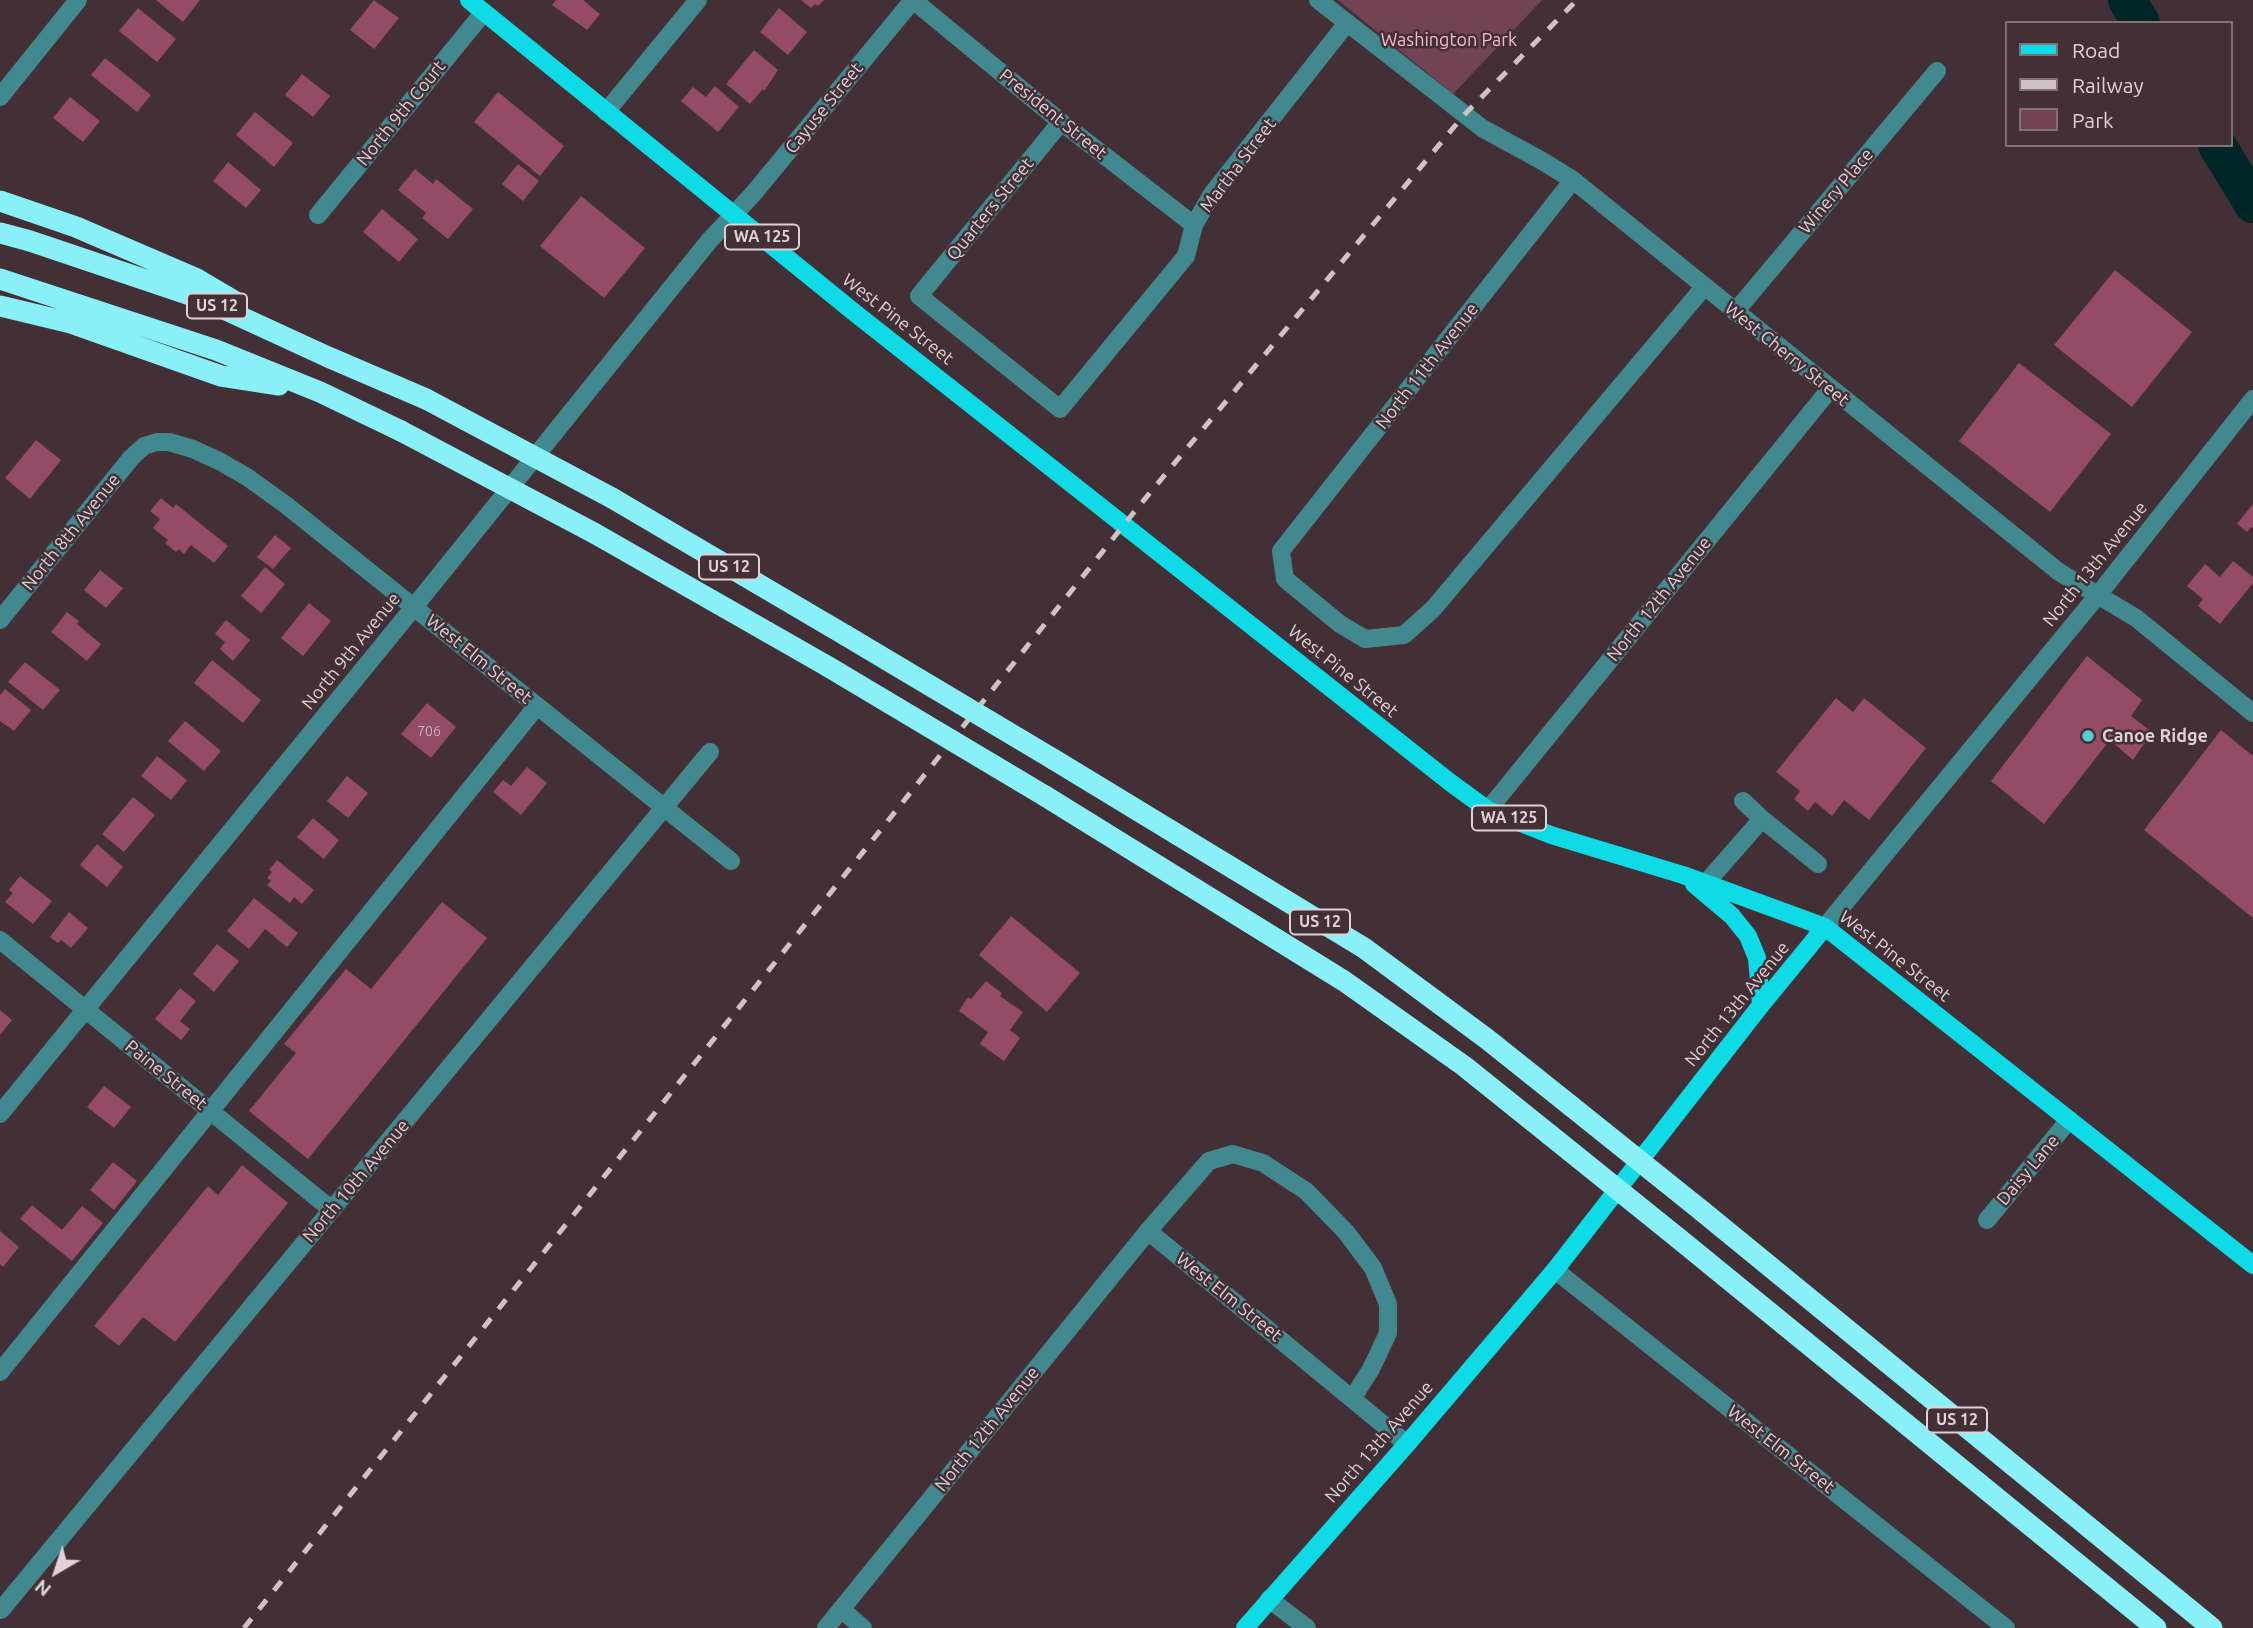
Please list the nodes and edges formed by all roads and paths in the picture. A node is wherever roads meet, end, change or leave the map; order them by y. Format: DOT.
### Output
graph roads {
  1 [pos="78,0"];
  2 [pos="469,0"];
  3 [pos="698,0"];
  4 [pos="913,0"];
  5 [pos="1318,0"];
  6 [pos="488,6"];
  7 [pos="1347,23"];
  8 [pos="1937,71"];
  9 [pos="0,97"];
  10 [pos="606,112"];
  11 [pos="1061,122"];
  12 [pos="1573,180"];
  13 [pos="0,201"];
  14 [pos="318,215"];
  15 [pos="733,215"];
  16 [pos="1194,225"];
  17 [pos="0,233"];
  18 [pos="0,279"];
  19 [pos="1704,287"];
  20 [pos="0,306"];
  21 [pos="1735,312"];
  22 [pos="328,357"];
  23 [pos="1830,389"];
  24 [pos="320,392"];
  25 [pos="2253,399"];
  26 [pos="1060,409"];
  27 [pos="144,446"];
  28 [pos="2098,595"];
  29 [pos="414,607"];
  30 [pos="0,620"];
  31 [pos="537,706"];
  32 [pos="2253,713"];
  33 [pos="710,752"];
  34 [pos="1743,801"];
  35 [pos="664,808"];
  36 [pos="1488,810"];
  37 [pos="1762,818"];
  38 [pos="731,861"];
  39 [pos="1818,864"];
  40 [pos="1683,875"];
  41 [pos="1706,883"];
  42 [pos="1825,927"];
  43 [pos="0,940"];
  44 [pos="1761,1005"];
  45 [pos="85,1009"];
  46 [pos="210,1111"];
  47 [pos="0,1114"];
  48 [pos="2069,1119"];
  49 [pos="332,1210"];
  50 [pos="1987,1220"];
  51 [pos="1148,1231"];
  52 [pos="2253,1265"];
  53 [pos="1555,1270"];
  54 [pos="0,1372"];
  55 [pos="1352,1399"];
  56 [pos="1407,1444"];
  57 [pos="1269,1599"];
  58 [pos="841,1609"];
  59 [pos="1,1610"];
  60 [pos="826,1628"];
  61 [pos="863,1628"];
  62 [pos="1245,1628"];
  63 [pos="1307,1628"];
  64 [pos="2006,1628"];
  65 [pos="2156,1628"];
  66 [pos="2212,1628"];
  1 -- 9 [label="street"];
  2 -- 6 [label="main road, West Pine Street"];
  3 -- 10 [label="street"];
  4 -- 11 [label="street, President Street"];
  4 -- 15 [label="street, Cayuse Street"];
  5 -- 7 [label="street, West Cherry Street"];
  6 -- 10 [label="main road, West Pine Street / WA 125"];
  6 -- 14 [label="street, North 9th Court"];
  7 -- 12 [label="street, West Cherry Street"];
  7 -- 16 [label="street, Martha Street"];
  8 -- 21 [label="street, Winery Place"];
  10 -- 15 [label="main road, West Pine Street / WA 125"];
  11 -- 16 [label="street, President Street"];
  11 -- 26 [label="street, Quarters Street"];
  12 -- 19 [label="street, West Cherry Street"];
  12 -- 19 [label="street, North 11th Avenue"];
  13 -- 22 [label="highway"];
  15 -- 29 [label="street, North 9th Avenue"];
  15 -- 36 [label="main road, West Pine Street / WA 125"];
  16 -- 26 [label="street, Martha Street"];
  17 -- 22 [label="highway, US 12"];
  18 -- 24 [label="highway, US 12"];
  19 -- 21 [label="street, West Cherry Street"];
  20 -- 24 [label="highway"];
  21 -- 23 [label="street, West Cherry Street"];
  22 -- 66 [label="highway, US 12, bridge"];
  23 -- 28 [label="street, West Cherry Street"];
  23 -- 36 [label="street, North 12th Avenue"];
  24 -- 65 [label="highway, US 12, bridge"];
  25 -- 28 [label="street, North 13th Avenue"];
  27 -- 29 [label="street, West Elm Street"];
  27 -- 30 [label="street, North 8th Avenue"];
  28 -- 32 [label="street, West Cherry Street"];
  28 -- 42 [label="street, North 13th Avenue"];
  29 -- 31 [label="street, West Elm Street"];
  29 -- 45 [label="street, North 9th Avenue"];
  31 -- 35 [label="street, West Elm Street"];
  31 -- 46 [label="street"];
  33 -- 35 [label="street, North 10th Avenue"];
  34 -- 37 [label="street"];
  35 -- 38 [label="street, West Elm Street"];
  35 -- 49 [label="street, North 10th Avenue"];
  36 -- 40 [label="main road, West Pine Street / WA 125"];
  37 -- 39 [label="street"];
  37 -- 41 [label="street"];
  40 -- 41 [label="main road, West Pine Street / WA 125"];
  40 -- 44 [label="main road, WA 125"];
  41 -- 42 [label="main road, West Pine Street / WA 125"];
  42 -- 44 [label="main road, North 13th Avenue"];
  42 -- 48 [label="main road, West Pine Street"];
  43 -- 45 [label="street, Paine Street"];
  44 -- 53 [label="main road, North 13th Avenue"];
  45 -- 46 [label="street, Paine Street"];
  45 -- 47 [label="street, North 9th Avenue"];
  46 -- 49 [label="street, Paine Street"];
  46 -- 54 [label="street"];
  48 -- 50 [label="street, Daisy Lane"];
  48 -- 52 [label="main road, West Pine Street"];
  49 -- 59 [label="street, North 10th Avenue"];
  51 -- 55 [label="street, West Elm Street"];
  51 -- 55 [label="street, North 12th Avenue"];
  51 -- 58 [label="street, North 12th Avenue"];
  53 -- 56 [label="main road, North 13th Avenue"];
  53 -- 64 [label="street, West Elm Street"];
  55 -- 56 [label="street, West Elm Street"];
  56 -- 57 [label="main road, North 13th Avenue"];
  57 -- 62 [label="main road, North 13th Avenue"];
  57 -- 63 [label="street"];
  58 -- 60 [label="street, North 12th Avenue"];
  58 -- 61 [label="street"];
}
